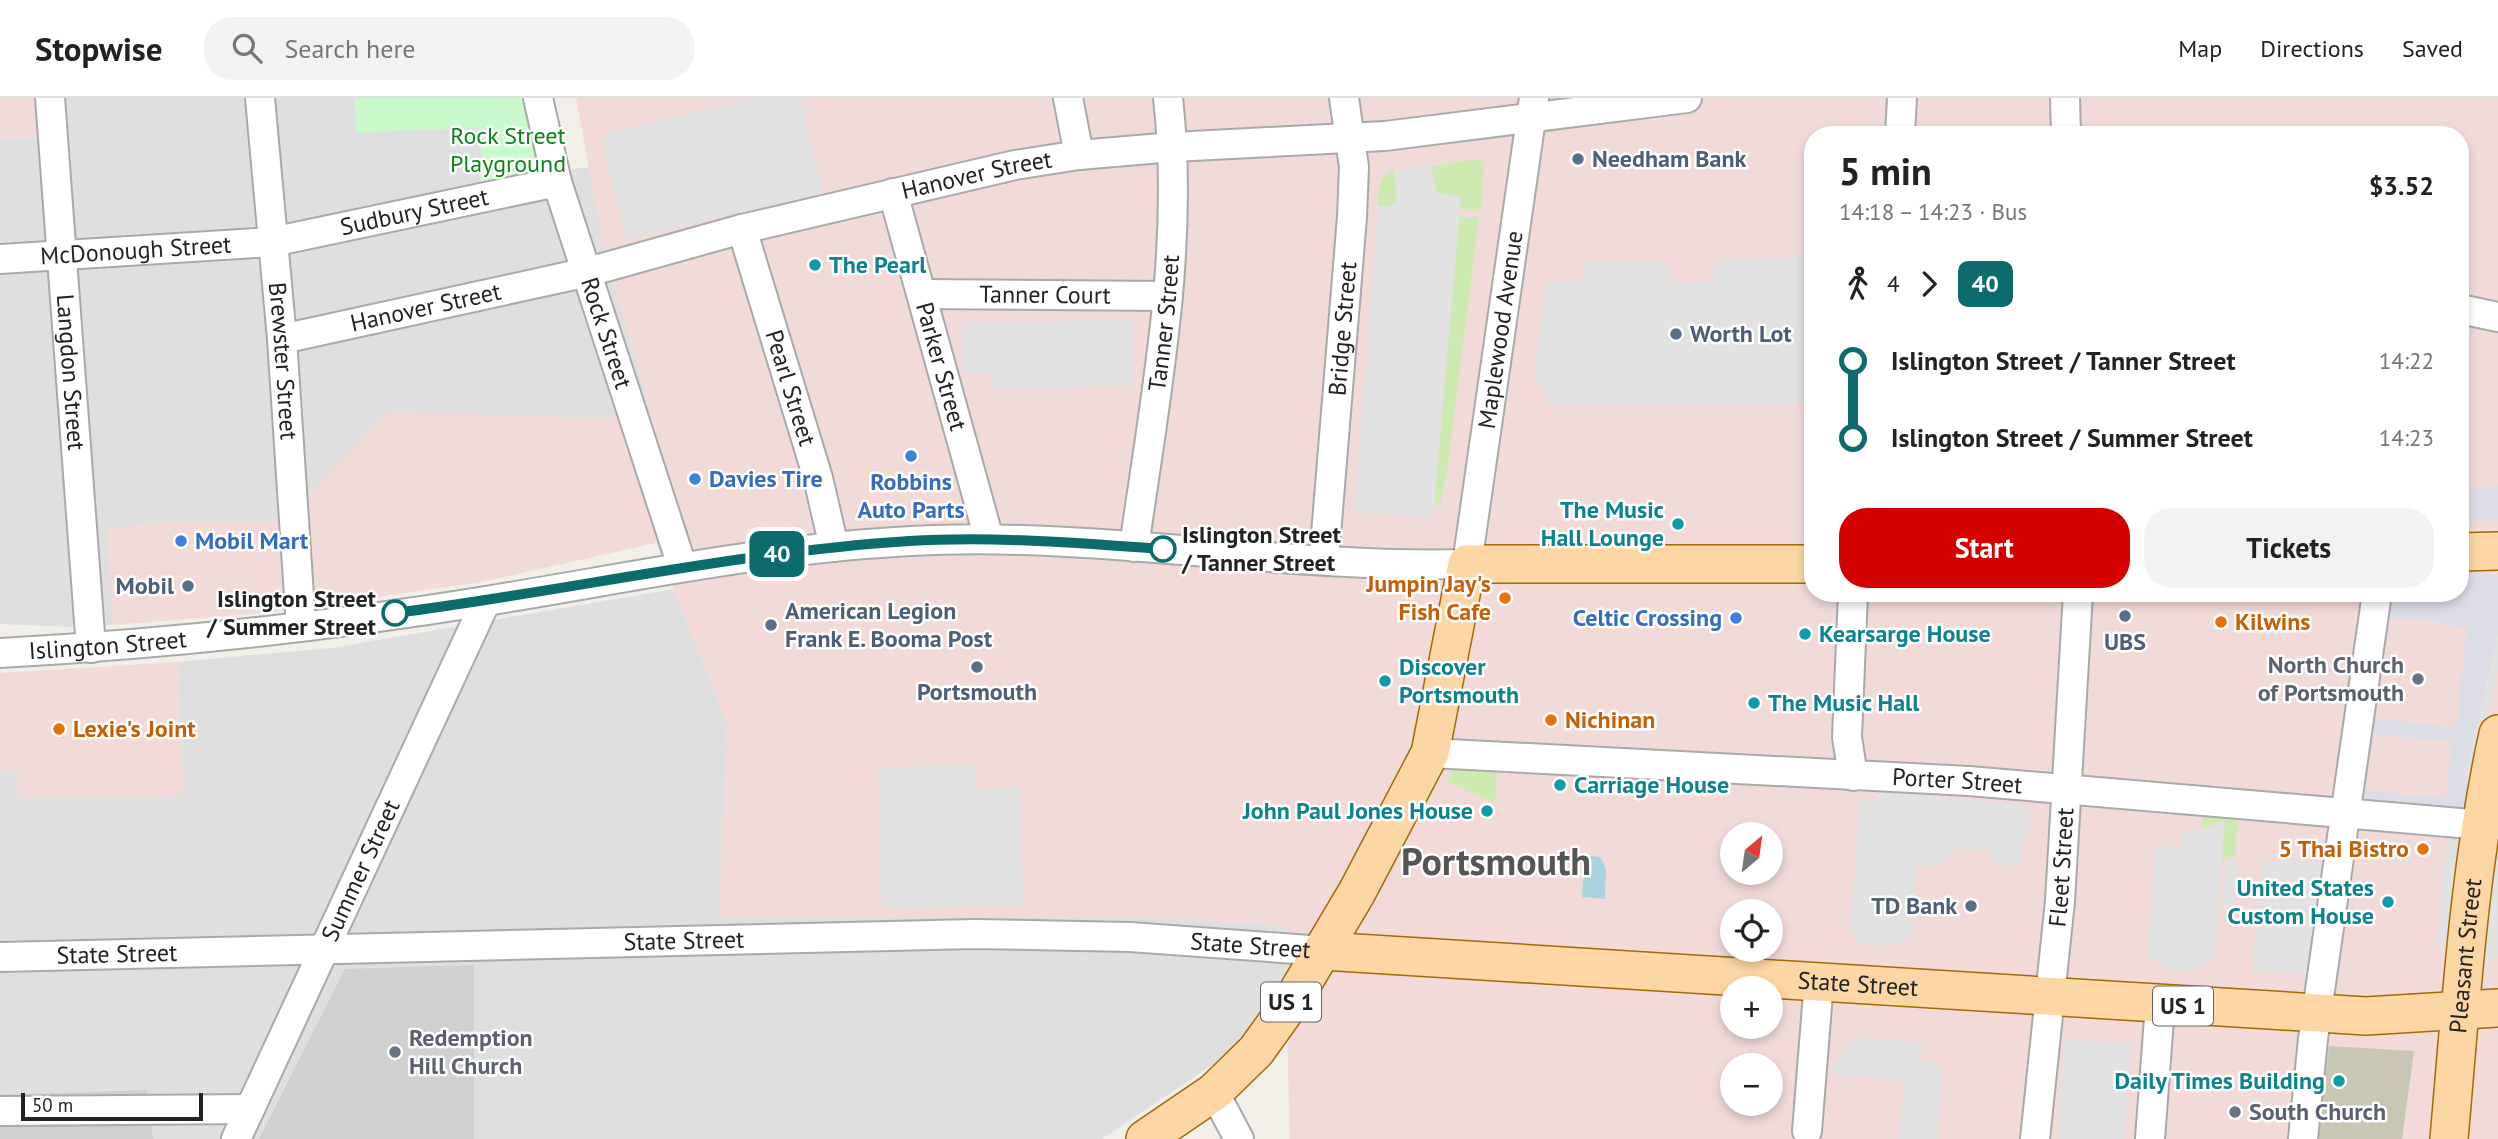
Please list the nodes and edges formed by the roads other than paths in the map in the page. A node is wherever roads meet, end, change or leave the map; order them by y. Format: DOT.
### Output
graph roads {
  1 [pos="50,98"];
  2 [pos="260,98"];
  3 [pos="538,98"];
  4 [pos="1068,98"];
  5 [pos="1168,98"];
  6 [pos="1343,98"];
  7 [pos="1687,98"];
  8 [pos="1902,98"];
  9 [pos="2065,98"];
  10 [pos="1533,108"];
  11 [pos="1900,126"];
  12 [pos="2066,126"];
  13 [pos="1350,137"];
  14 [pos="1173,147"];
  15 [pos="1079,155"];
  16 [pos="557,182"];
  17 [pos="893,194"];
  18 [pos="742,229"];
  19 [pos="272,242"];
  20 [pos="61,256"];
  21 [pos="0,258"];
  22 [pos="588,272"];
  23 [pos="923,294"];
  24 [pos="1168,296"];
  25 [pos="2469,311"];
  26 [pos="2498,317"];
  27 [pos="282,339"];
  28 [pos="989,539"];
  29 [pos="834,547"];
  30 [pos="1134,547"];
  31 [pos="2498,551"];
  32 [pos="2469,552"];
  33 [pos="1324,559"];
  34 [pos="1467,564"];
  35 [pos="1804,564"];
  36 [pos="682,566"];
  37 [pos="485,601"];
  38 [pos="1853,602"];
  39 [pos="2077,602"];
  40 [pos="2376,602"];
  41 [pos="301,626"];
  42 [pos="91,648"];
  43 [pos="0,653"];
  44 [pos="2498,734"];
  45 [pos="1430,753"];
  46 [pos="1853,776"];
  47 [pos="2067,789"];
  48 [pos="2347,813"];
  49 [pos="2483,825"];
  50 [pos="1357,892"];
  51 [pos="324,948"];
  52 [pos="1322,951"];
  53 [pos="0,957"];
  54 [pos="1421,957"];
  55 [pos="1819,981"];
  56 [pos="2050,999"];
  57 [pos="2160,1005"];
  58 [pos="2498,1008"];
  59 [pos="2461,1011"];
  60 [pos="2317,1014"];
  61 [pos="1214,1093"];
  62 [pos="250,1109"];
  63 [pos="0,1111"];
  64 [pos="1807,1130"];
  65 [pos="1151,1137"];
  66 [pos="236,1139"];
  67 [pos="1239,1139"];
  68 [pos="2035,1139"];
  69 [pos="2150,1139"];
  70 [pos="2303,1139"];
  71 [pos="2449,1139"];
  1 -- 20 [label="street, Langdon Street"];
  2 -- 19 [label="street, Brewster Street"];
  3 -- 16 [label="street, Rock Street"];
  4 -- 15 [label="street"];
  5 -- 14 [label="street, Tanner Street"];
  6 -- 13 [label="street, Bridge Street"];
  7 -- 10 [label="street, Hanover Street"];
  8 -- 11 [label="street"];
  9 -- 12 [label="street"];
  10 -- 13 [label="street, Hanover Street"];
  10 -- 34 [label="street, Maplewood Avenue"];
  13 -- 14 [label="street, Hanover Street"];
  13 -- 33 [label="street, Bridge Street"];
  14 -- 15 [label="street, Hanover Street"];
  14 -- 24 [label="street, Tanner Street"];
  15 -- 17 [label="street, Hanover Street"];
  16 -- 19 [label="street, Sudbury Street"];
  16 -- 22 [label="street, Rock Street"];
  17 -- 18 [label="street, Hanover Street"];
  17 -- 23 [label="street, Parker Street"];
  18 -- 22 [label="street, Hanover Street"];
  18 -- 29 [label="street, Pearl Street"];
  19 -- 20 [label="street, McDonough Street"];
  19 -- 27 [label="street, Brewster Street"];
  20 -- 21 [label="street, McDonough Street"];
  20 -- 42 [label="street, Langdon Street"];
  22 -- 27 [label="street, Hanover Street"];
  22 -- 36 [label="street, Rock Street"];
  23 -- 24 [label="street, Tanner Court"];
  23 -- 28 [label="street, Parker Street"];
  24 -- 30 [label="street, Tanner Street"];
  25 -- 26 [label="street"];
  27 -- 41 [label="street, Brewster Street"];
  28 -- 29 [label="street, Islington Street"];
  28 -- 30 [label="street, Islington Street"];
  29 -- 36 [label="street, Islington Street"];
  30 -- 33 [label="street, Islington Street"];
  31 -- 32 [label="main road"];
  33 -- 34 [label="street, Islington Street"];
  34 -- 35 [label="main road"];
  34 -- 45 [label="main road, US 1"];
  36 -- 37 [label="street, Islington Street"];
  37 -- 41 [label="street, Islington Street"];
  37 -- 51 [label="street, Summer Street"];
  38 -- 46 [label="street"];
  39 -- 47 [label="street, Fleet Street"];
  40 -- 48 [label="street"];
  41 -- 42 [label="street, Islington Street"];
  42 -- 43 [label="street, Islington Street"];
  44 -- 49 [label="main road, Pleasant Street"];
  45 -- 46 [label="street, Porter Street"];
  45 -- 50 [label="main road, US 1"];
  46 -- 47 [label="street, Porter Street"];
  47 -- 48 [label="street, Porter Street"];
  47 -- 56 [label="street, Fleet Street"];
  48 -- 49 [label="street, Porter Street"];
  48 -- 60 [label="street"];
  49 -- 59 [label="main road, Pleasant Street"];
  50 -- 52 [label="main road, US 1"];
  50 -- 54 [label="main road"];
  51 -- 52 [label="street, State Street"];
  51 -- 53 [label="street, State Street"];
  51 -- 62 [label="street, Summer Street"];
  52 -- 54 [label="main road, State Street / US 1"];
  52 -- 61 [label="main road, US 1"];
  54 -- 55 [label="main road, State Street / US 1"];
  55 -- 56 [label="main road, State Street / US 1"];
  55 -- 64 [label="street"];
  56 -- 57 [label="main road, State Street / US 1"];
  56 -- 68 [label="street, Fleet Street"];
  57 -- 60 [label="main road, State Street / US 1"];
  57 -- 69 [label="street"];
  58 -- 59 [label="main road, State Street / US 1"];
  59 -- 60 [label="main road, State Street / US 1"];
  59 -- 71 [label="main road, Pleasant Street"];
  60 -- 70 [label="street"];
  61 -- 65 [label="main road, US 1"];
  61 -- 67 [label="street"];
  62 -- 63 [label="street"];
  62 -- 66 [label="street, Summer Street"];
}
